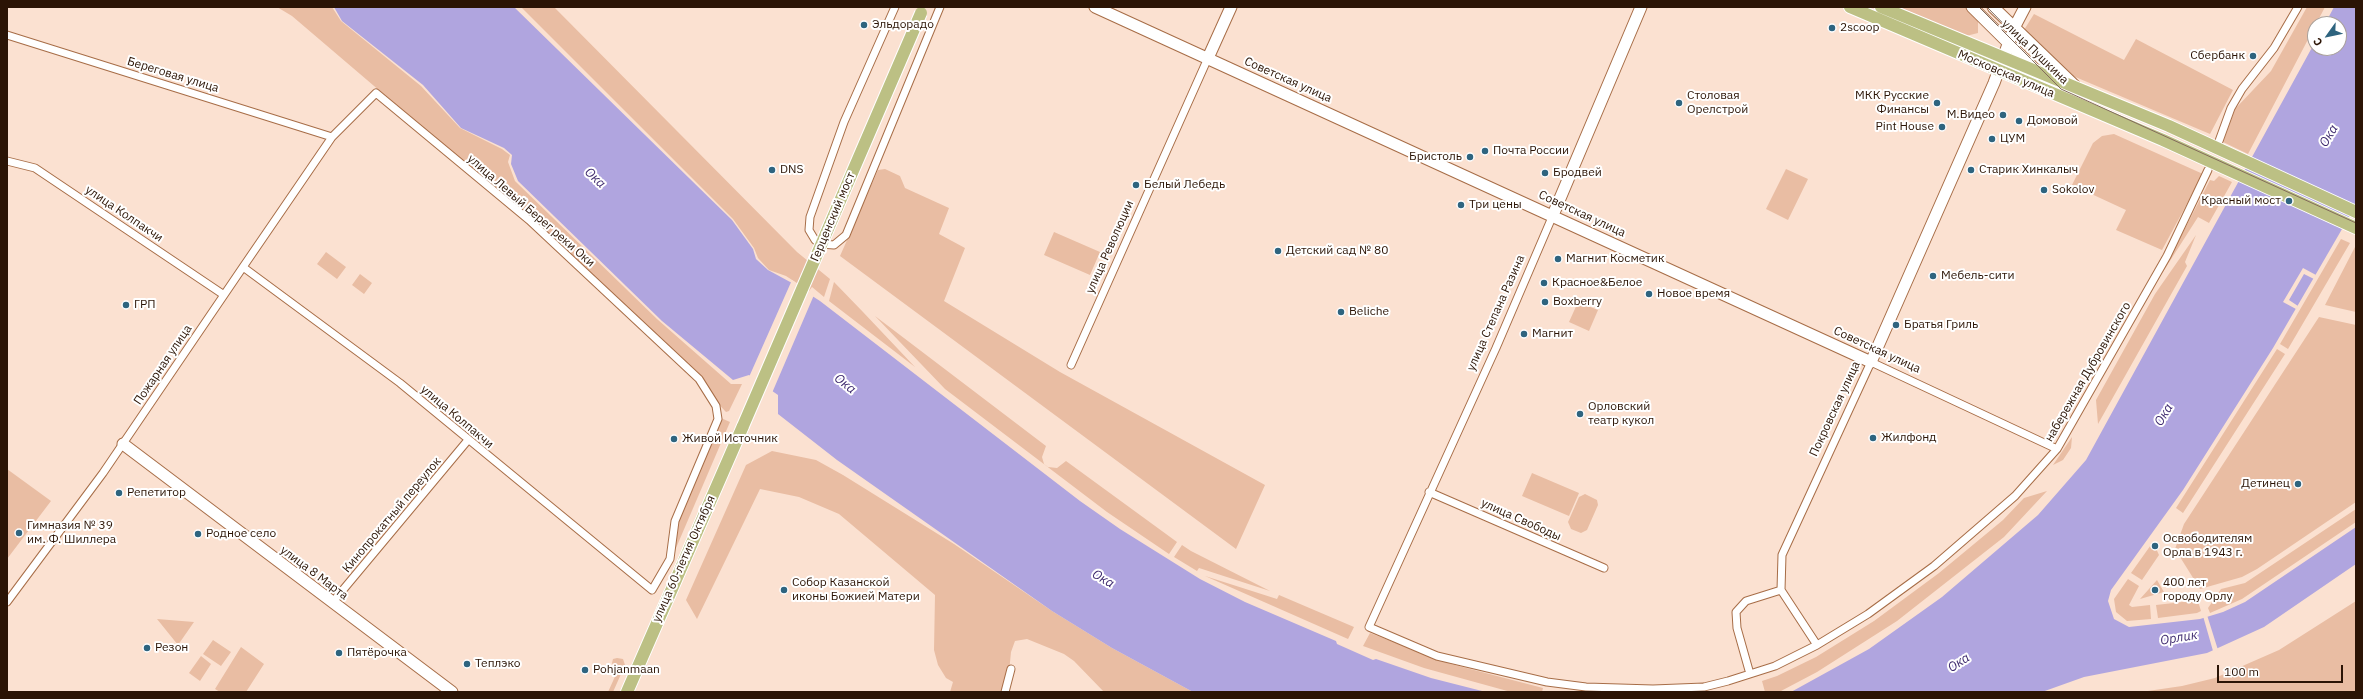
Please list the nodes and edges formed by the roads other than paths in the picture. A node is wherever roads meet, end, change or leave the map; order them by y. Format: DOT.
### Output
graph roads {
  1 [pos="896,7"];
  2 [pos="940,7"];
  3 [pos="1095,7"];
  4 [pos="1231,7"];
  5 [pos="1641,7"];
  6 [pos="1850,7"];
  7 [pos="1881,7"];
  8 [pos="1972,7"];
  9 [pos="1993,7"];
  10 [pos="2025,7"];
  11 [pos="2298,7"];
  12 [pos="923,8"];
  13 [pos="2014,28"];
  14 [pos="7,35"];
  15 [pos="2008,45"];
  16 [pos="1208,58"];
  17 [pos="2003,58"];
  18 [pos="1998,70"];
  19 [pos="2034,70"];
  20 [pos="2075,86"];
  21 [pos="2064,98"];
  22 [pos="332,137"];
  23 [pos="2219,140"];
  24 [pos="7,161"];
  25 [pos="2208,170"];
  26 [pos="2356,212"];
  27 [pos="1553,215"];
  28 [pos="2356,228"];
  29 [pos="243,267"];
  30 [pos="224,295"];
  31 [pos="1871,362"];
  32 [pos="1071,365"];
  33 [pos="743,426"];
  34 [pos="468,440"];
  35 [pos="123,444"];
  36 [pos="2057,449"];
  37 [pos="1429,492"];
  38 [pos="1604,568"];
  39 [pos="652,590"];
  40 [pos="1781,590"];
  41 [pos="7,602"];
  42 [pos="332,603"];
  43 [pos="1369,626"];
  44 [pos="1817,645"];
  45 [pos="1010,669"];
  46 [pos="1750,674"];
  47 [pos="452,692"];
  48 [pos="627,692"];
  49 [pos="1005,692"];
  1 -- 2 [label="street"];
  3 -- 16 [label="street, Советская улица"];
  4 -- 16 [label="street, улица Революции"];
  5 -- 27 [label="street, улица Степана Разина"];
  6 -- 18 [label="main road, Московская улица"];
  7 -- 17 [label="main road, Московская улица"];
  8 -- 15 [label="street, улица Пушкина"];
  9 -- 13 [label="street, улица Пушкина"];
  10 -- 13 [label="street, Покровская улица"];
  11 -- 23 [label="street"];
  12 -- 33 [label="main road, Герценский мост, bridge"];
  13 -- 15 [label="street, Покровская улица"];
  13 -- 20 [label="street, улица Пушкина"];
  14 -- 22 [label="street, Береговая улица"];
  15 -- 17 [label="street, Покровская улица"];
  15 -- 19 [label="street, улица Пушкина"];
  16 -- 27 [label="street, Советская улица"];
  16 -- 32 [label="street, улица Революции"];
  17 -- 18 [label="street, Покровская улица"];
  17 -- 19 [label="main road, Московская улица"];
  18 -- 21 [label="main road, Московская улица"];
  18 -- 31 [label="street, Покровская улица"];
  19 -- 20 [label="main road, Московская улица"];
  19 -- 21 [label="street, улица Пушкина"];
  20 -- 26 [label="main road, Московская улица"];
  21 -- 28 [label="main road, Московская улица"];
  22 -- 29 [label="street, Пожарная улица"];
  22 -- 39 [label="street, улица Левый Берег реки Оки"];
  24 -- 30 [label="street, улица Колпакчи"];
  25 -- 36 [label="street, набережная Дубровинского"];
  27 -- 31 [label="street, Советская улица"];
  27 -- 37 [label="street, улица Степана Разина"];
  29 -- 30 [label="street, Пожарная улица"];
  29 -- 34 [label="street, улица Колпакчи"];
  30 -- 35 [label="street, Пожарная улица"];
  31 -- 36 [label="street, Советская улица"];
  31 -- 40 [label="street, Покровская улица"];
  33 -- 48 [label="main road, улица 60-летия Октября"];
  34 -- 39 [label="street, улица Колпакчи"];
  34 -- 42 [label="street, Кинопрокатный переулок"];
  35 -- 41 [label="street, Пожарная улица"];
  35 -- 42 [label="street, улица 8 Марта"];
  36 -- 44 [label="street, набережная Дубровинского"];
  37 -- 38 [label="street, улица Свободы"];
  37 -- 43 [label="street, улица Степана Разина"];
  40 -- 44 [label="street"];
  40 -- 46 [label="street"];
  42 -- 47 [label="street, улица 8 Марта"];
  43 -- 46 [label="street, набережная Дубровинского"];
  44 -- 46 [label="street, набережная Дубровинского"];
  45 -- 49 [label="street"];
}
